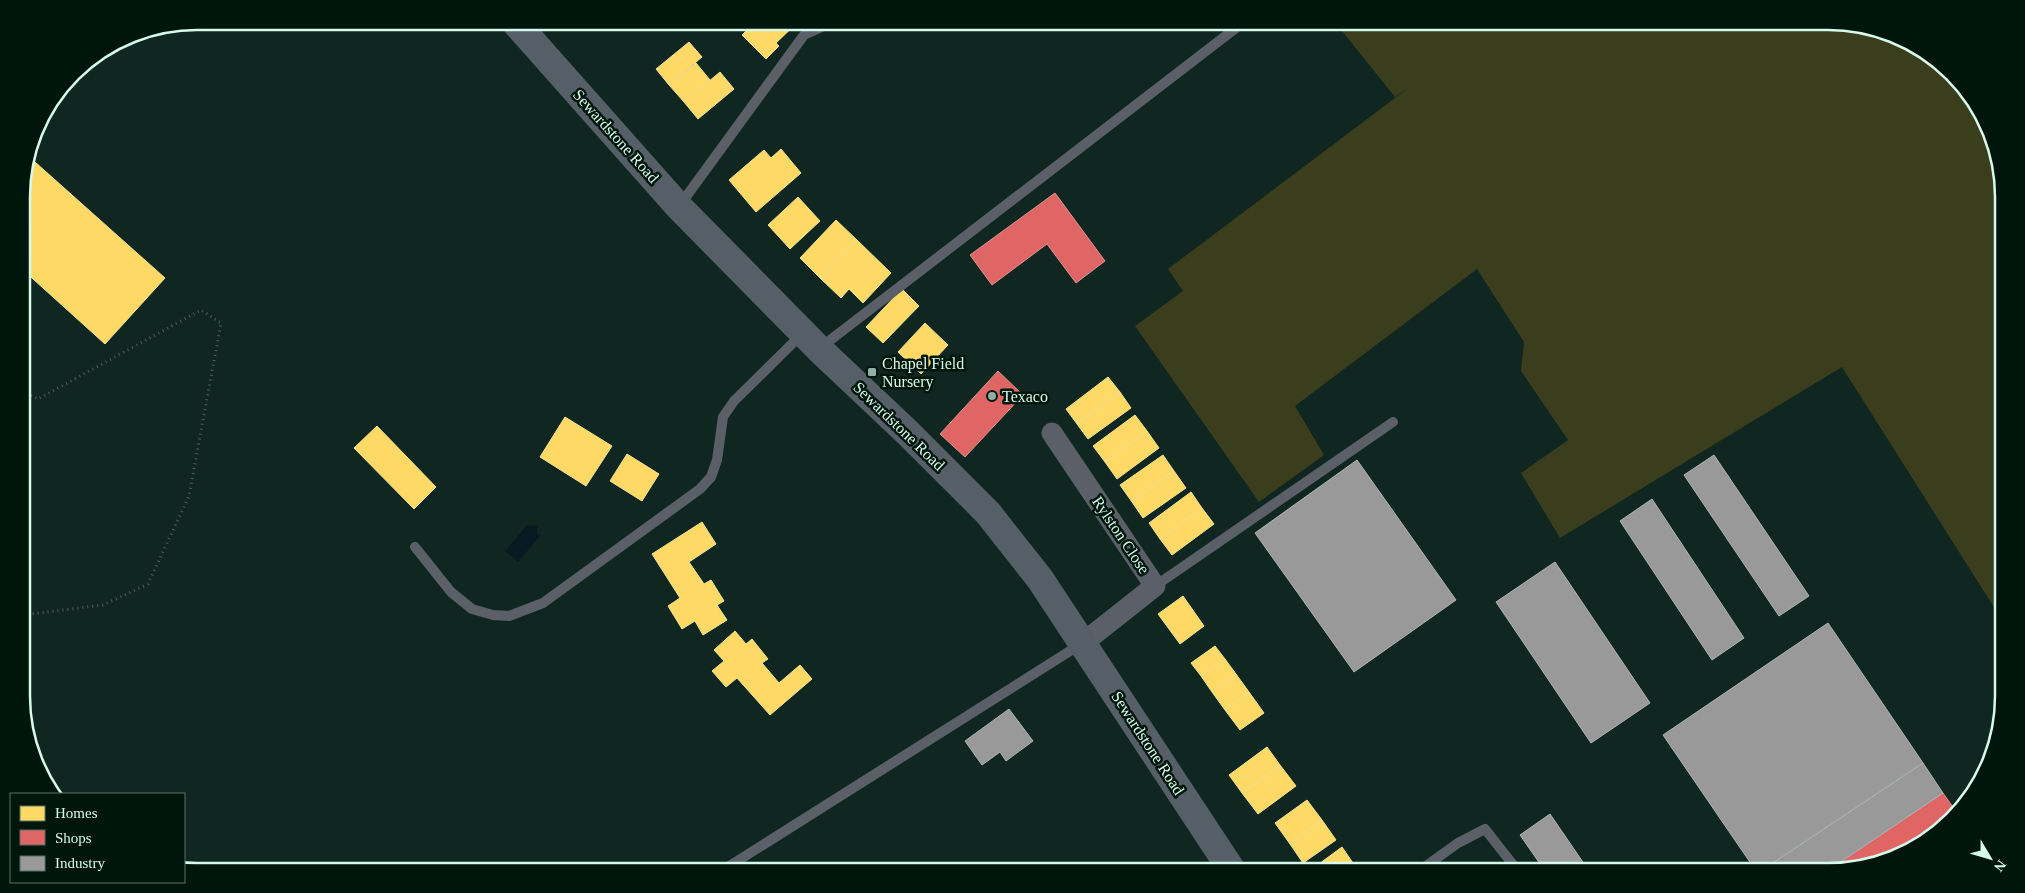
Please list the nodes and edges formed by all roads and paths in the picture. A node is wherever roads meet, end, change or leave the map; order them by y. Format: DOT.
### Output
graph roads {
  1 [pos="522,30"];
  2 [pos="815,30"];
  3 [pos="1233,30"];
  4 [pos="679,207"];
  5 [pos="811,341"];
  6 [pos="30,395"];
  7 [pos="1392,422"];
  8 [pos="1052,433"];
  9 [pos="415,547"];
  10 [pos="1155,586"];
  11 [pos="30,614"];
  12 [pos="1083,643"];
  13 [pos="734,863"];
  14 [pos="1227,863"];
  15 [pos="1432,863"];
  16 [pos="1511,863"];
  1 -- 4 [label="main road, Sewardstone Road"];
  2 -- 4 [label="lane"];
  3 -- 5 [label="lane"];
  4 -- 5 [label="main road, Sewardstone Road"];
  5 -- 9 [label="lane"];
  5 -- 12 [label="main road, Sewardstone Road"];
  6 -- 11 [label="path"];
  7 -- 10 [label="lane"];
  8 -- 10 [label="street, Rylston Close"];
  10 -- 12 [label="street, Rylston Close"];
  12 -- 13 [label="lane"];
  12 -- 14 [label="main road, Sewardstone Road"];
  15 -- 16 [label="lane"];
}
